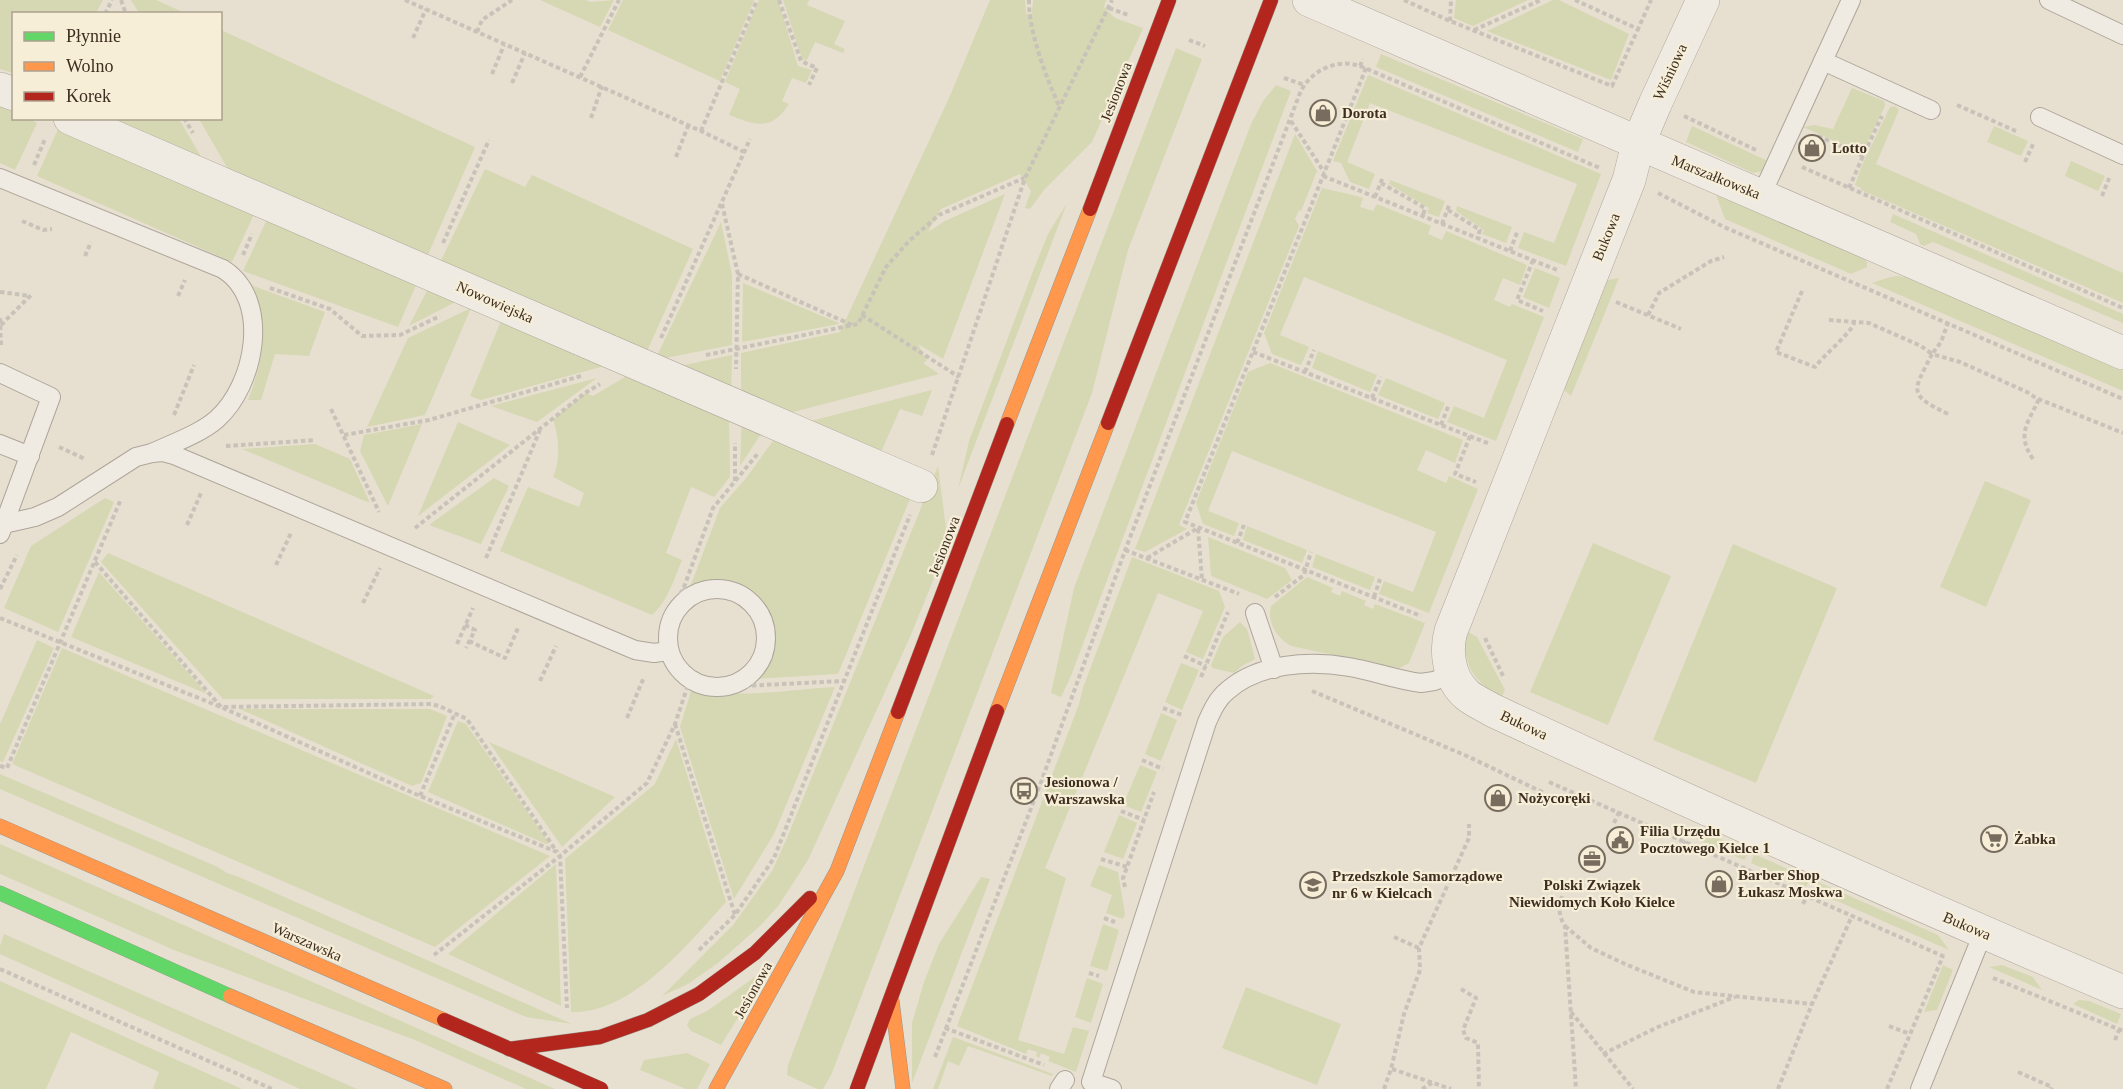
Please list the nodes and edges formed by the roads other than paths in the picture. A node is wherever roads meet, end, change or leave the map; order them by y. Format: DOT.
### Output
graph roads {
  1 [pos="1169,0"];
  2 [pos="1271,0"];
  3 [pos="1309,0"];
  4 [pos="1703,0"];
  5 [pos="1851,0"];
  6 [pos="2049,0"];
  7 [pos="2123,35"];
  8 [pos="1822,61"];
  9 [pos="1932,110"];
  10 [pos="2040,117"];
  11 [pos="59,123"];
  12 [pos="1638,144"];
  13 [pos="2123,155"];
  14 [pos="0,178"];
  15 [pos="1761,196"];
  16 [pos="2123,353"];
  17 [pos="0,373"];
  18 [pos="0,444"];
  19 [pos="156,451"];
  20 [pos="30,456"];
  21 [pos="921,486"];
  22 [pos="1,527"];
  23 [pos="1255,613"];
  24 [pos="669,651"];
  25 [pos="1269,670"];
  26 [pos="1453,674"];
  27 [pos="0,826"];
  28 [pos="837,872"];
  29 [pos="0,893"];
  30 [pos="1983,933"];
  31 [pos="2123,992"];
  32 [pos="891,993"];
  33 [pos="509,1049"];
  34 [pos="445,1089"];
  35 [pos="601,1089"];
  36 [pos="716,1089"];
  37 [pos="857,1089"];
  38 [pos="903,1089"];
  39 [pos="1112,1089"];
  40 [pos="1920,1089"];
  1 -- 28 [label="main road, Jesionowa"];
  2 -- 32 [label="main road"];
  3 -- 12 [label="street, Marszałkowska"];
  4 -- 12 [label="street, Wiśniowa"];
  5 -- 8 [label="lane"];
  6 -- 7 [label="lane"];
  8 -- 9 [label="lane"];
  8 -- 15 [label="lane"];
  10 -- 13 [label="lane"];
  11 -- 21 [label="street, Nowowiejska"];
  12 -- 15 [label="street, Marszałkowska"];
  12 -- 26 [label="street, Bukowa"];
  14 -- 19 [label="lane"];
  15 -- 16 [label="street, Marszałkowska"];
  17 -- 20 [label="lane"];
  18 -- 20 [label="lane"];
  19 -- 22 [label="lane"];
  19 -- 24 [label="lane"];
  20 -- 22 [label="lane"];
  23 -- 25 [label="lane"];
  24 -- 24 [label="lane"];
  25 -- 26 [label="lane"];
  25 -- 39 [label="lane"];
  26 -- 30 [label="street, Bukowa"];
  27 -- 33 [label="main road, Warszawska"];
  28 -- 33 [label="main road"];
  28 -- 36 [label="main road, Jesionowa"];
  29 -- 34 [label="main road"];
  30 -- 31 [label="street, Bukowa"];
  30 -- 40 [label="lane"];
  32 -- 37 [label="main road"];
  32 -- 38 [label="main road"];
  33 -- 35 [label="main road, Warszawska"];
}
